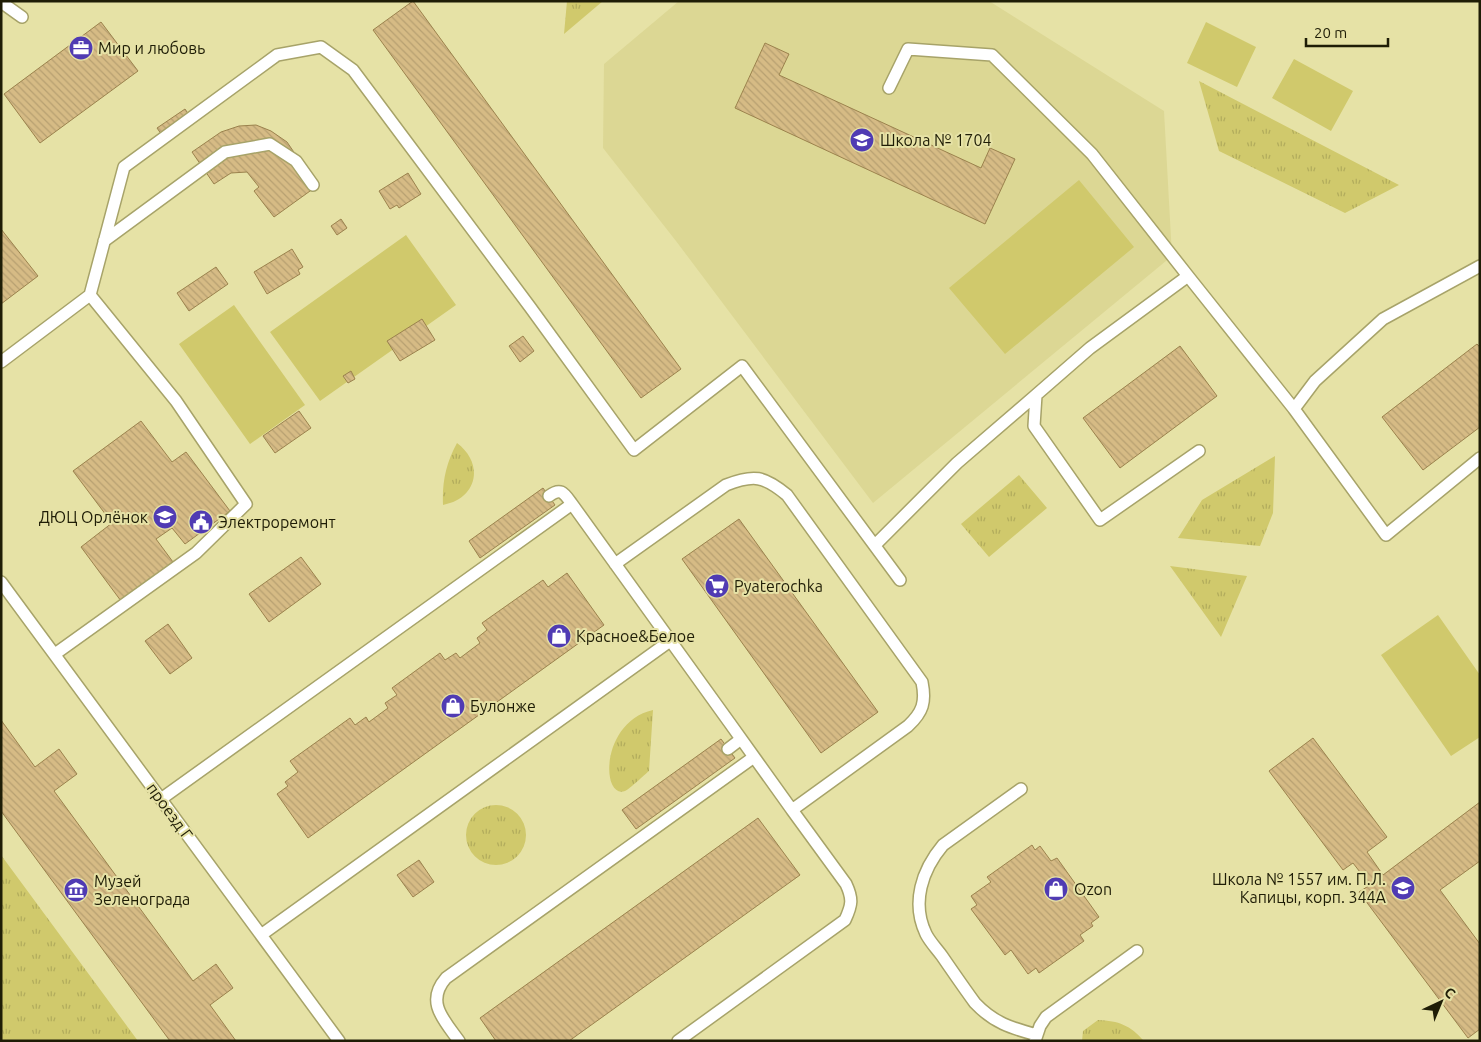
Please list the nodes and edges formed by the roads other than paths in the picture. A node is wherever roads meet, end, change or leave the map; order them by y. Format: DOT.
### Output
graph roads {
  1 [pos="1,2"];
  2 [pos="22,17"];
  3 [pos="889,88"];
  4 [pos="313,185"];
  5 [pos="104,241"];
  6 [pos="1480,266"];
  7 [pos="1188,276"];
  8 [pos="90,295"];
  9 [pos="1,362"];
  10 [pos="1036,395"];
  11 [pos="1294,409"];
  12 [pos="1199,451"];
  13 [pos="1480,458"];
  14 [pos="549,496"];
  15 [pos="572,504"];
  16 [pos="875,545"];
  17 [pos="616,564"];
  18 [pos="900,580"];
  19 [pos="1,582"];
  20 [pos="670,641"];
  21 [pos="55,654"];
  22 [pos="741,739"];
  23 [pos="728,749"];
  24 [pos="754,757"];
  25 [pos="1021,789"];
  26 [pos="161,799"];
  27 [pos="792,810"];
  28 [pos="261,935"];
  29 [pos="1138,951"];
  30 [pos="1036,1038"];
  31 [pos="339,1041"];
  32 [pos="459,1041"];
  33 [pos="678,1041"];
  1 -- 2 [label="lane"];
  3 -- 7 [label="lane"];
  4 -- 5 [label="lane"];
  5 -- 8 [label="lane"];
  5 -- 16 [label="lane"];
  6 -- 11 [label="lane"];
  7 -- 10 [label="lane"];
  7 -- 11 [label="lane"];
  8 -- 9 [label="lane"];
  8 -- 21 [label="lane"];
  10 -- 12 [label="lane"];
  10 -- 16 [label="lane"];
  11 -- 13 [label="lane"];
  14 -- 15 [label="lane"];
  15 -- 17 [label="lane"];
  15 -- 26 [label="lane"];
  16 -- 18 [label="lane"];
  17 -- 20 [label="lane"];
  17 -- 27 [label="lane"];
  19 -- 21 [label="lane, проезд Г"];
  20 -- 22 [label="lane"];
  20 -- 28 [label="lane"];
  21 -- 26 [label="lane, проезд Г"];
  22 -- 23 [label="lane"];
  22 -- 24 [label="lane"];
  24 -- 27 [label="lane"];
  24 -- 32 [label="lane"];
  25 -- 30 [label="lane"];
  26 -- 28 [label="lane, проезд Г"];
  27 -- 33 [label="lane"];
  28 -- 31 [label="lane, проезд Г"];
  29 -- 30 [label="lane"];
}
